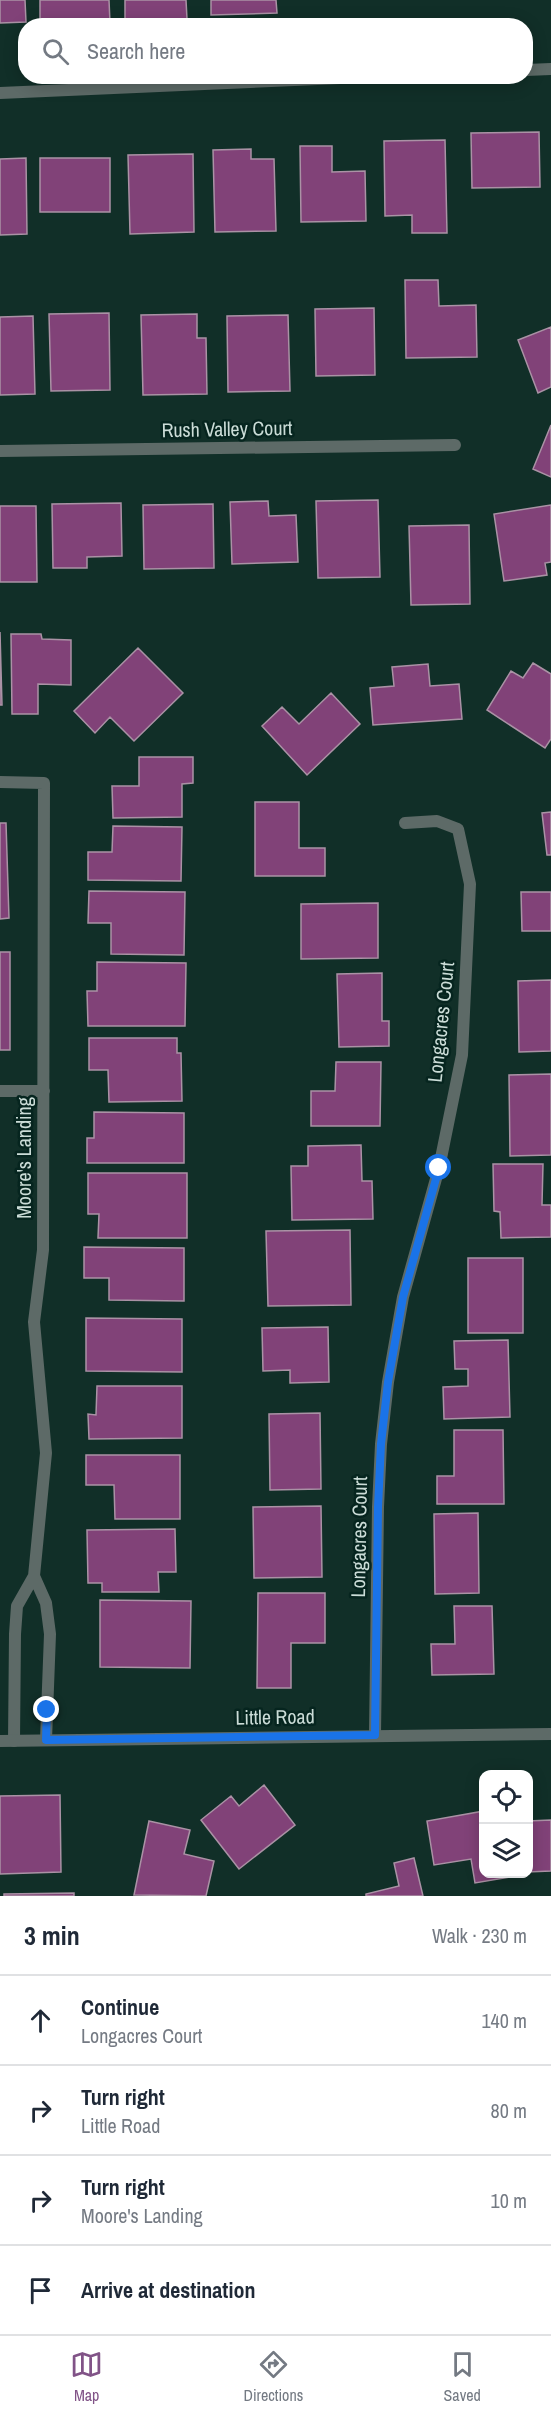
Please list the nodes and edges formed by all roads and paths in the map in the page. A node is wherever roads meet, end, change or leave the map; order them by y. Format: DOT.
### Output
graph roads {
  1 [pos="551,69"];
  2 [pos="533,70"];
  3 [pos="205,84"];
  4 [pos="0,93"];
  5 [pos="455,445"];
  6 [pos="0,452"];
  7 [pos="0,782"];
  8 [pos="405,823"];
  9 [pos="0,1091"];
  10 [pos="44,1091"];
  11 [pos="34,1576"];
  12 [pos="551,1734"];
  13 [pos="375,1735"];
  14 [pos="46,1740"];
  15 [pos="0,1741"];
  16 [pos="14,1741"];
  1 -- 2 [label="street"];
  3 -- 4 [label="street"];
  5 -- 6 [label="street, Rush Valley Court"];
  7 -- 10 [label="street, Moore's Landing"];
  8 -- 13 [label="street, Longacres Court"];
  9 -- 10 [label="street"];
  10 -- 11 [label="street, Moore's Landing"];
  11 -- 14 [label="street, Moore's Landing"];
  11 -- 16 [label="street, Moore's Landing"];
  12 -- 13 [label="street, Little Road"];
  13 -- 14 [label="street, Little Road"];
  14 -- 16 [label="street, Little Road"];
  15 -- 16 [label="street, Little Road"];
}
